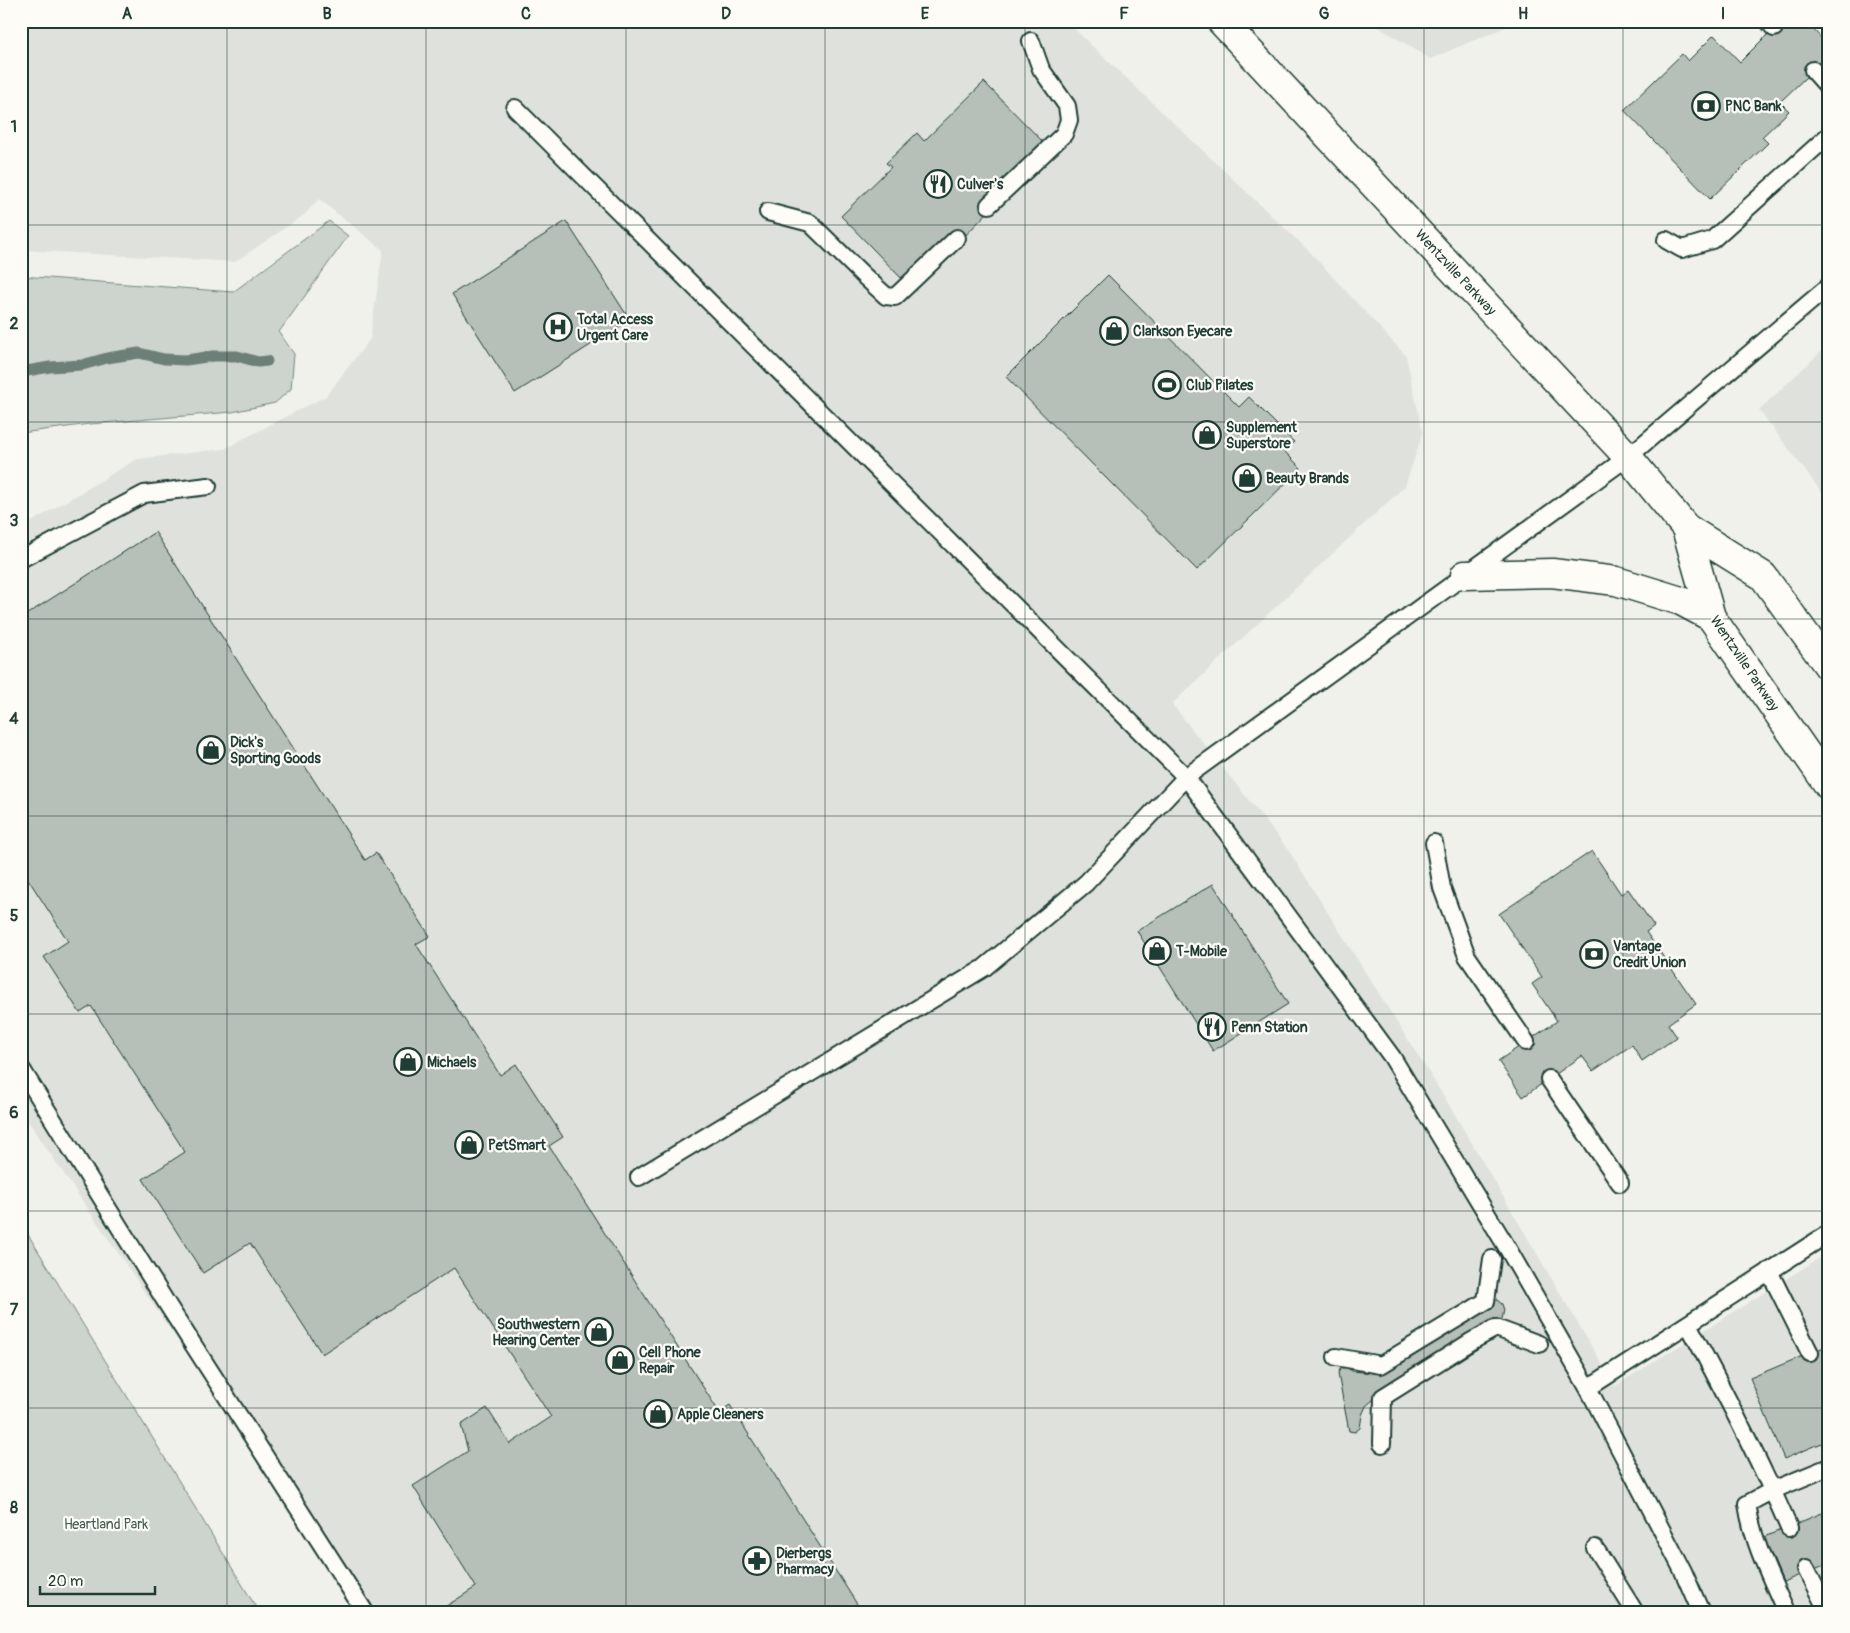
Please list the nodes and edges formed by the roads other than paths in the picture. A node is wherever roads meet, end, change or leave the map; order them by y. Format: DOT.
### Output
graph roads {
  1 [pos="1220,21"];
  2 [pos="1030,41"];
  3 [pos="1813,70"];
  4 [pos="1829,88"];
  5 [pos="515,108"];
  6 [pos="1829,135"];
  7 [pos="990,206"];
  8 [pos="768,212"];
  9 [pos="957,238"];
  10 [pos="1666,240"];
  11 [pos="1829,286"];
  12 [pos="1628,457"];
  13 [pos="208,486"];
  14 [pos="1686,528"];
  15 [pos="21,559"];
  16 [pos="1465,575"];
  17 [pos="1711,617"];
  18 [pos="1829,667"];
  19 [pos="1186,777"];
  20 [pos="1829,786"];
  21 [pos="1434,843"];
  22 [pos="1526,1042"];
  23 [pos="21,1068"];
  24 [pos="1549,1079"];
  25 [pos="638,1177"];
  26 [pos="1620,1183"];
  27 [pos="1829,1233"];
  28 [pos="1492,1259"];
  29 [pos="1769,1271"];
  30 [pos="1688,1324"];
  31 [pos="1539,1344"];
  32 [pos="1810,1353"];
  33 [pos="1336,1357"];
  34 [pos="1588,1388"];
  35 [pos="1382,1444"];
  36 [pos="1829,1467"];
  37 [pos="1773,1490"];
  38 [pos="1789,1528"];
  39 [pos="1596,1548"];
  40 [pos="1806,1570"];
  41 [pos="366,1612"];
  42 [pos="1635,1612"];
  43 [pos="1701,1612"];
  44 [pos="1786,1612"];
  45 [pos="1828,1612"];
  1 -- 12 [label="main road, Wentzville Parkway"];
  2 -- 7 [label="lane"];
  3 -- 4 [label="lane"];
  5 -- 19 [label="lane"];
  6 -- 10 [label="lane"];
  8 -- 9 [label="lane"];
  11 -- 12 [label="lane"];
  12 -- 14 [label="main road, Wentzville Parkway"];
  12 -- 16 [label="lane"];
  13 -- 15 [label="lane"];
  14 -- 17 [label="main road, Wentzville Parkway"];
  14 -- 18 [label="main road, Wentzville Parkway"];
  16 -- 17 [label="main road"];
  16 -- 19 [label="lane"];
  17 -- 20 [label="main road, Wentzville Parkway"];
  19 -- 25 [label="lane"];
  19 -- 34 [label="lane"];
  21 -- 22 [label="lane"];
  23 -- 41 [label="lane"];
  24 -- 26 [label="lane"];
  27 -- 29 [label="lane"];
  28 -- 33 [label="lane"];
  29 -- 30 [label="lane"];
  29 -- 32 [label="lane"];
  30 -- 34 [label="lane"];
  30 -- 37 [label="lane"];
  31 -- 35 [label="lane"];
  34 -- 43 [label="lane"];
  36 -- 37 [label="lane"];
  37 -- 38 [label="lane"];
  37 -- 44 [label="lane"];
  39 -- 42 [label="lane"];
  40 -- 45 [label="lane"];
}
